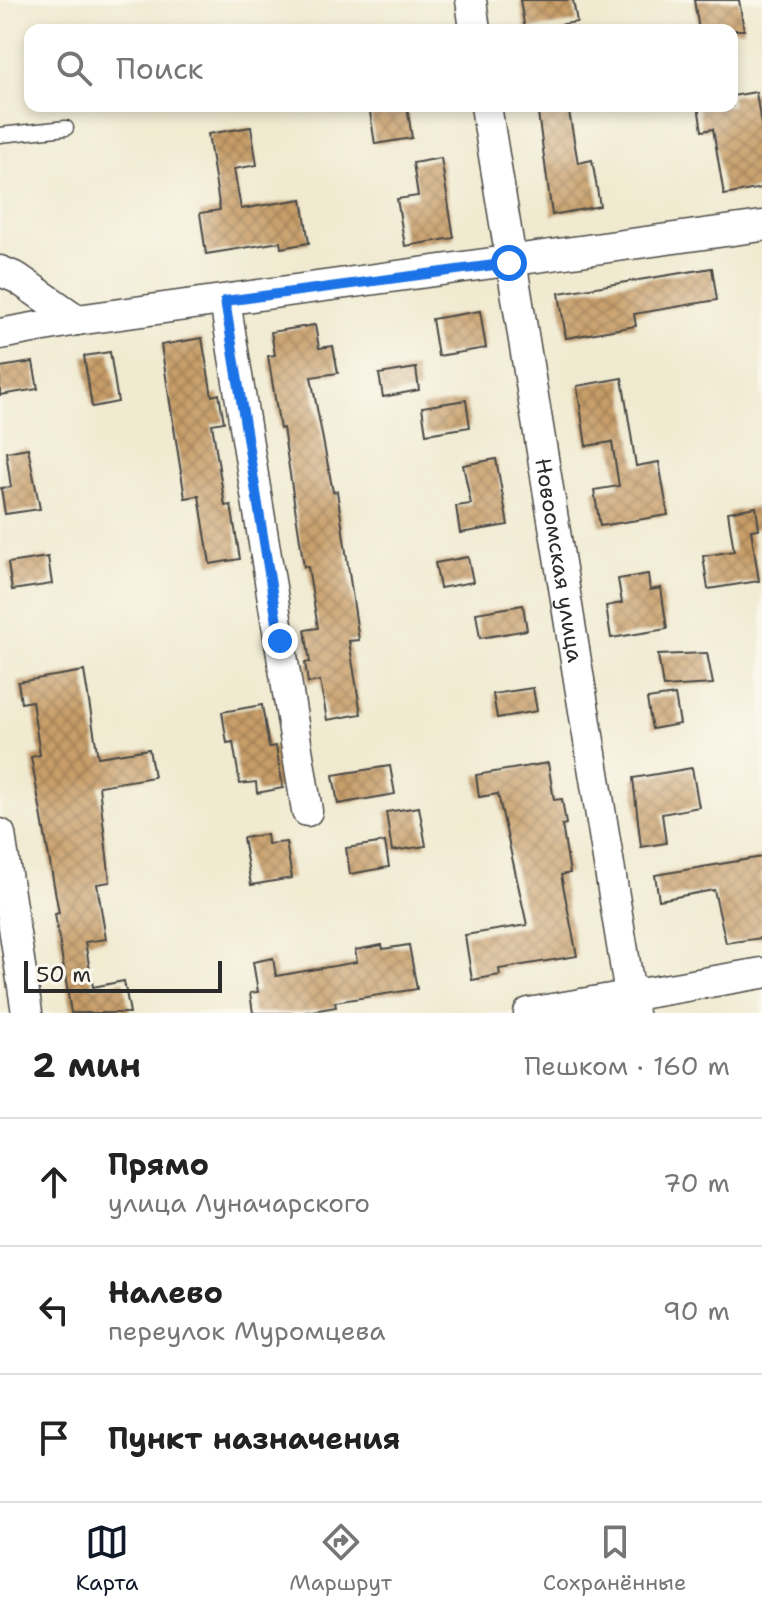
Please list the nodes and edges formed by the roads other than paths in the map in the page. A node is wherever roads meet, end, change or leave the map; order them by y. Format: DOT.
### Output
graph roads {
  1 [pos="471,0"];
  2 [pos="474,24"];
  3 [pos="487,112"];
  4 [pos="66,128"];
  5 [pos="0,135"];
  6 [pos="762,226"];
  7 [pos="509,263"];
  8 [pos="0,271"];
  9 [pos="225,301"];
  10 [pos="77,320"];
  11 [pos="0,334"];
  12 [pos="307,811"];
  13 [pos="0,834"];
  14 [pos="762,973"];
  15 [pos="631,1003"];
  16 [pos="27,1013"];
  17 [pos="529,1013"];
  1 -- 2 [label="street"];
  3 -- 7 [label="street, Новоомская улица"];
  4 -- 5 [label="lane"];
  6 -- 7 [label="street"];
  7 -- 9 [label="street"];
  7 -- 15 [label="street, Новоомская улица"];
  8 -- 10 [label="street"];
  9 -- 10 [label="street"];
  9 -- 12 [label="street"];
  10 -- 11 [label="street"];
  13 -- 16 [label="street"];
  14 -- 15 [label="street"];
  15 -- 17 [label="street"];
}
